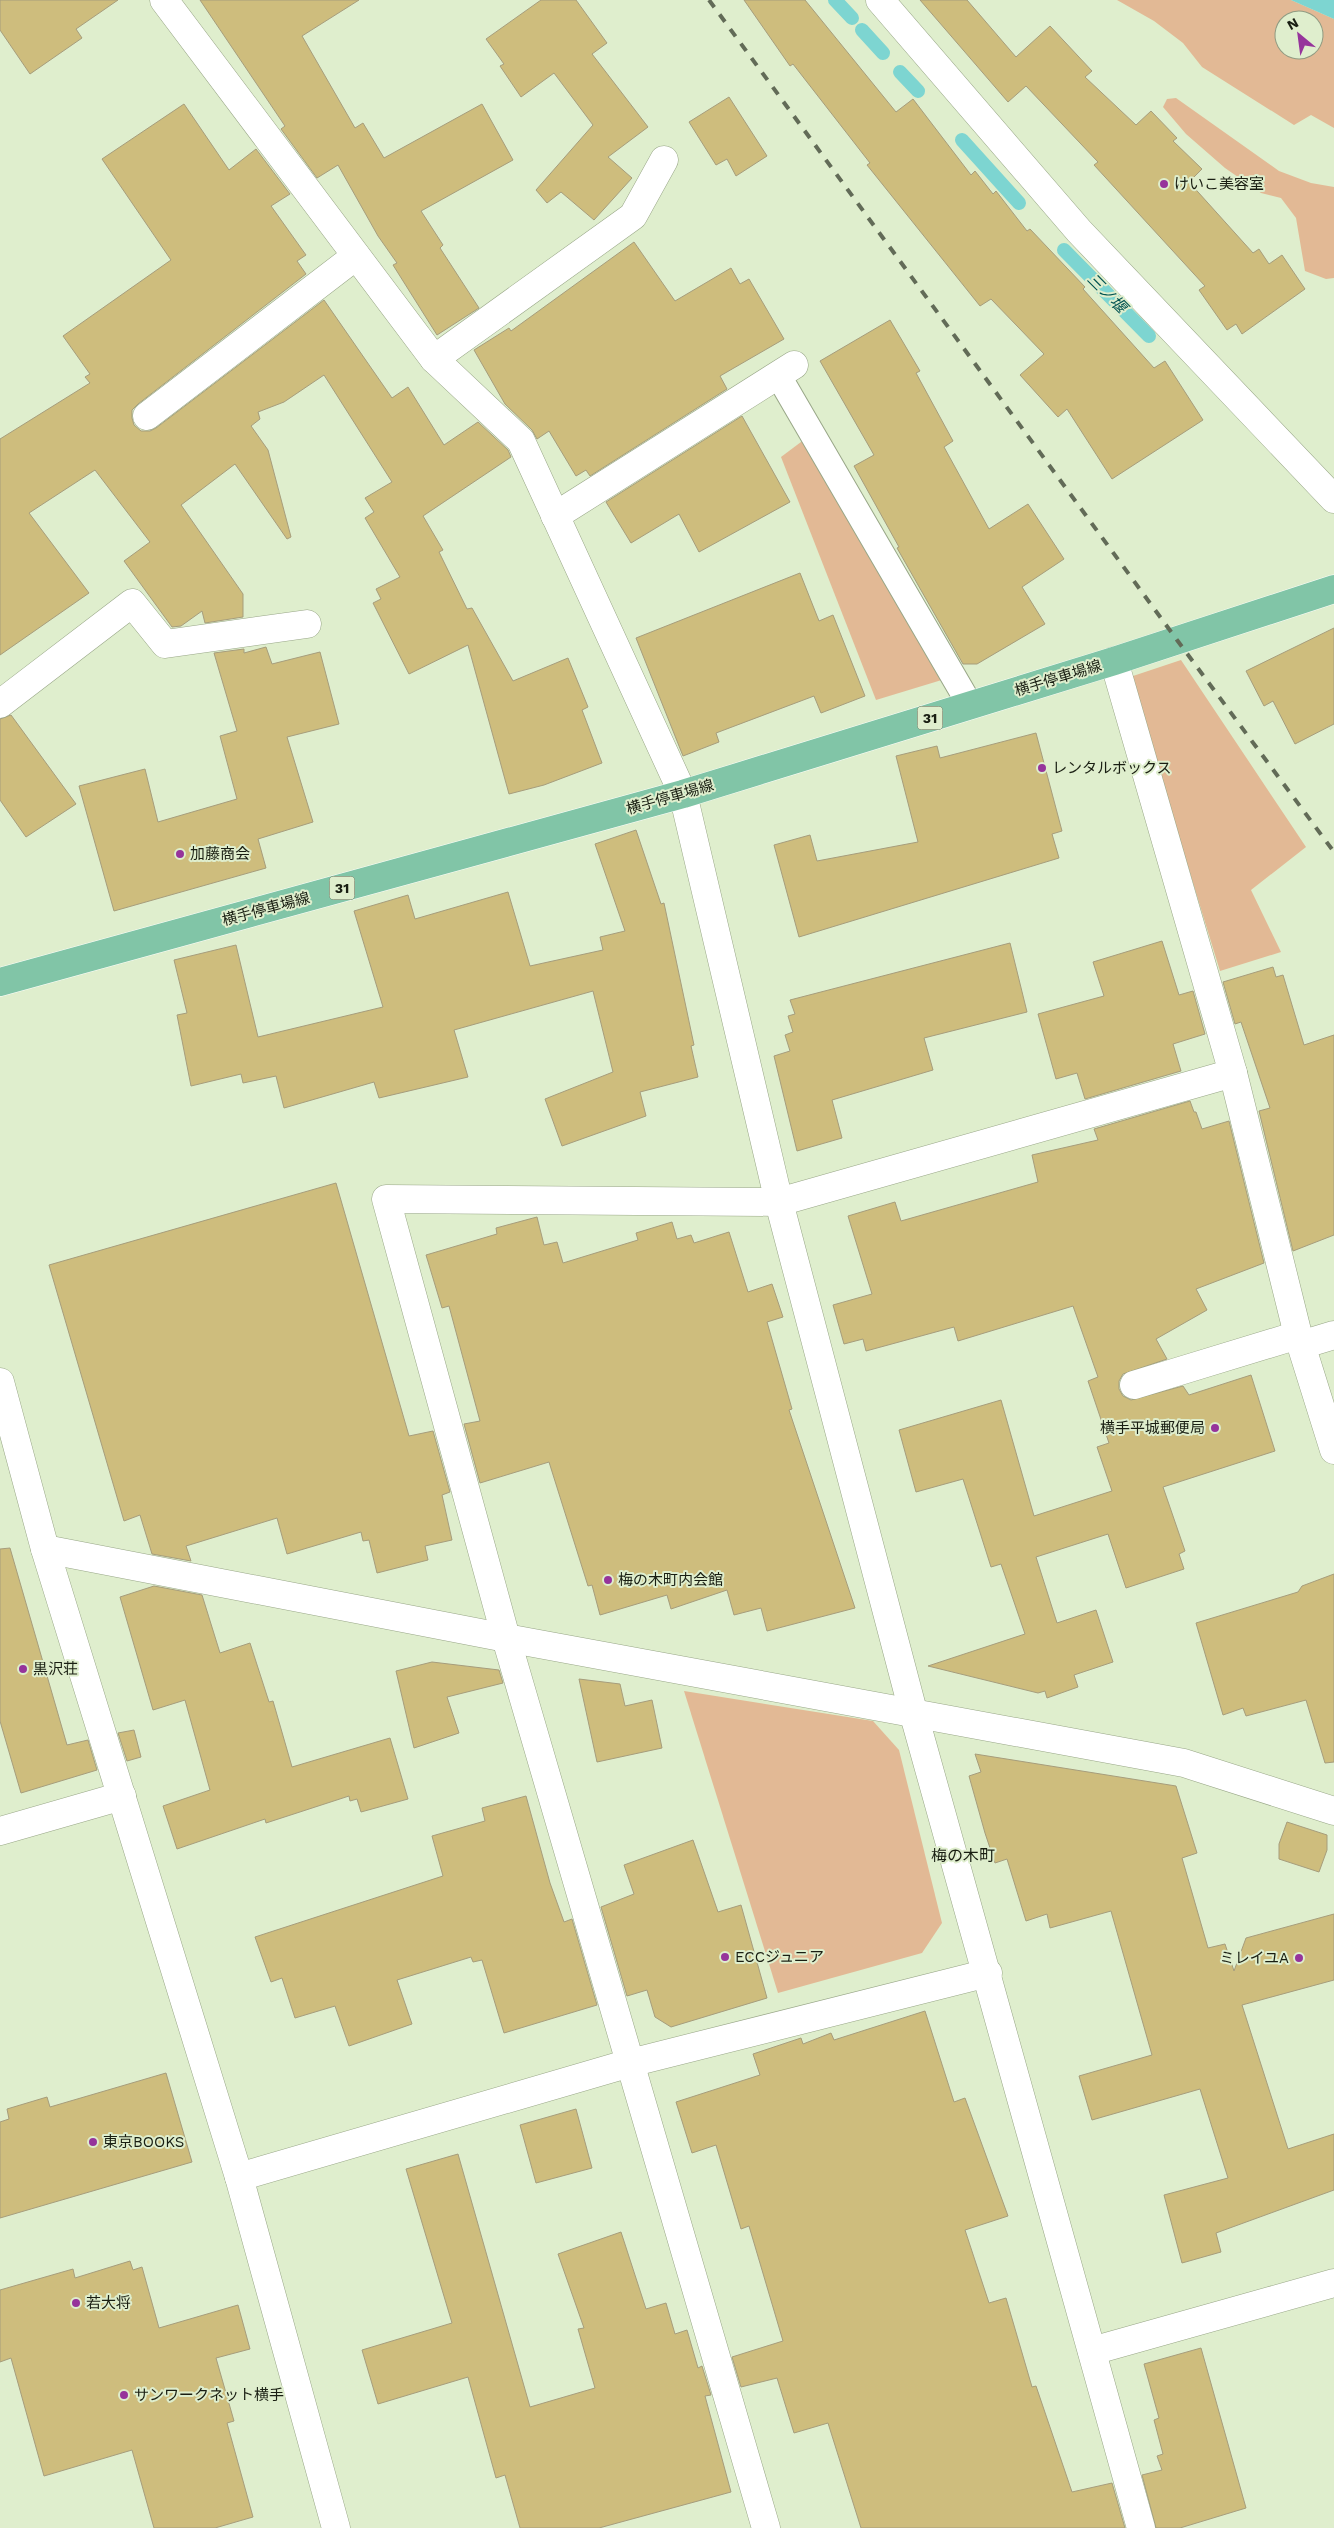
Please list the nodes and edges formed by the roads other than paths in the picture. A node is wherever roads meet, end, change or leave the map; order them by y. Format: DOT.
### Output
graph roads {
  1 [pos="164,0"];
  2 [pos="880,0"];
  3 [pos="664,160"];
  4 [pos="356,256"];
  5 [pos="434,359"];
  6 [pos="786,370"];
  7 [pos="147,416"];
  8 [pos="1334,499"];
  9 [pos="555,516"];
  10 [pos="1334,589"];
  11 [pos="307,624"];
  12 [pos="1114,661"];
  13 [pos="0,704"];
  14 [pos="970,705"];
  15 [pos="683,794"];
  16 [pos="0,982"];
  17 [pos="1233,1073"];
  18 [pos="779,1202"];
  19 [pos="1334,1335"];
  20 [pos="1300,1340"];
  21 [pos="0,1382"];
  22 [pos="1134,1384"];
  23 [pos="1334,1450"];
  24 [pos="44,1549"];
  25 [pos="506,1638"];
  26 [pos="914,1715"];
  27 [pos="122,1796"];
  28 [pos="1334,1811"];
  29 [pos="0,1832"];
  30 [pos="988,1973"];
  31 [pos="630,2063"];
  32 [pos="239,2177"];
  33 [pos="1334,2283"];
  34 [pos="1092,2351"];
  35 [pos="336,2528"];
  36 [pos="766,2528"];
  37 [pos="1141,2528"];
  1 -- 4 [label="street"];
  2 -- 8 [label="street"];
  3 -- 5 [label="street"];
  4 -- 5 [label="street"];
  4 -- 7 [label="street"];
  5 -- 9 [label="street"];
  6 -- 9 [label="street"];
  6 -- 14 [label="lane"];
  9 -- 15 [label="street"];
  10 -- 12 [label="main road, 横手停車場線 / 31"];
  11 -- 13 [label="street"];
  12 -- 14 [label="main road, 横手停車場線 / 31"];
  12 -- 17 [label="street"];
  14 -- 15 [label="main road, 横手停車場線 / 31"];
  15 -- 16 [label="main road, 横手停車場線 / 31"];
  15 -- 18 [label="street"];
  17 -- 18 [label="street"];
  17 -- 20 [label="street"];
  18 -- 25 [label="street"];
  18 -- 26 [label="street"];
  19 -- 20 [label="street"];
  20 -- 22 [label="street"];
  20 -- 23 [label="street"];
  21 -- 24 [label="street"];
  24 -- 25 [label="street"];
  24 -- 27 [label="street"];
  25 -- 26 [label="street"];
  25 -- 31 [label="street"];
  26 -- 28 [label="street"];
  26 -- 30 [label="street"];
  27 -- 29 [label="street"];
  27 -- 32 [label="street"];
  30 -- 31 [label="street"];
  30 -- 34 [label="street"];
  31 -- 32 [label="street"];
  31 -- 36 [label="street"];
  32 -- 35 [label="street"];
  33 -- 34 [label="street"];
  34 -- 37 [label="street"];
}
